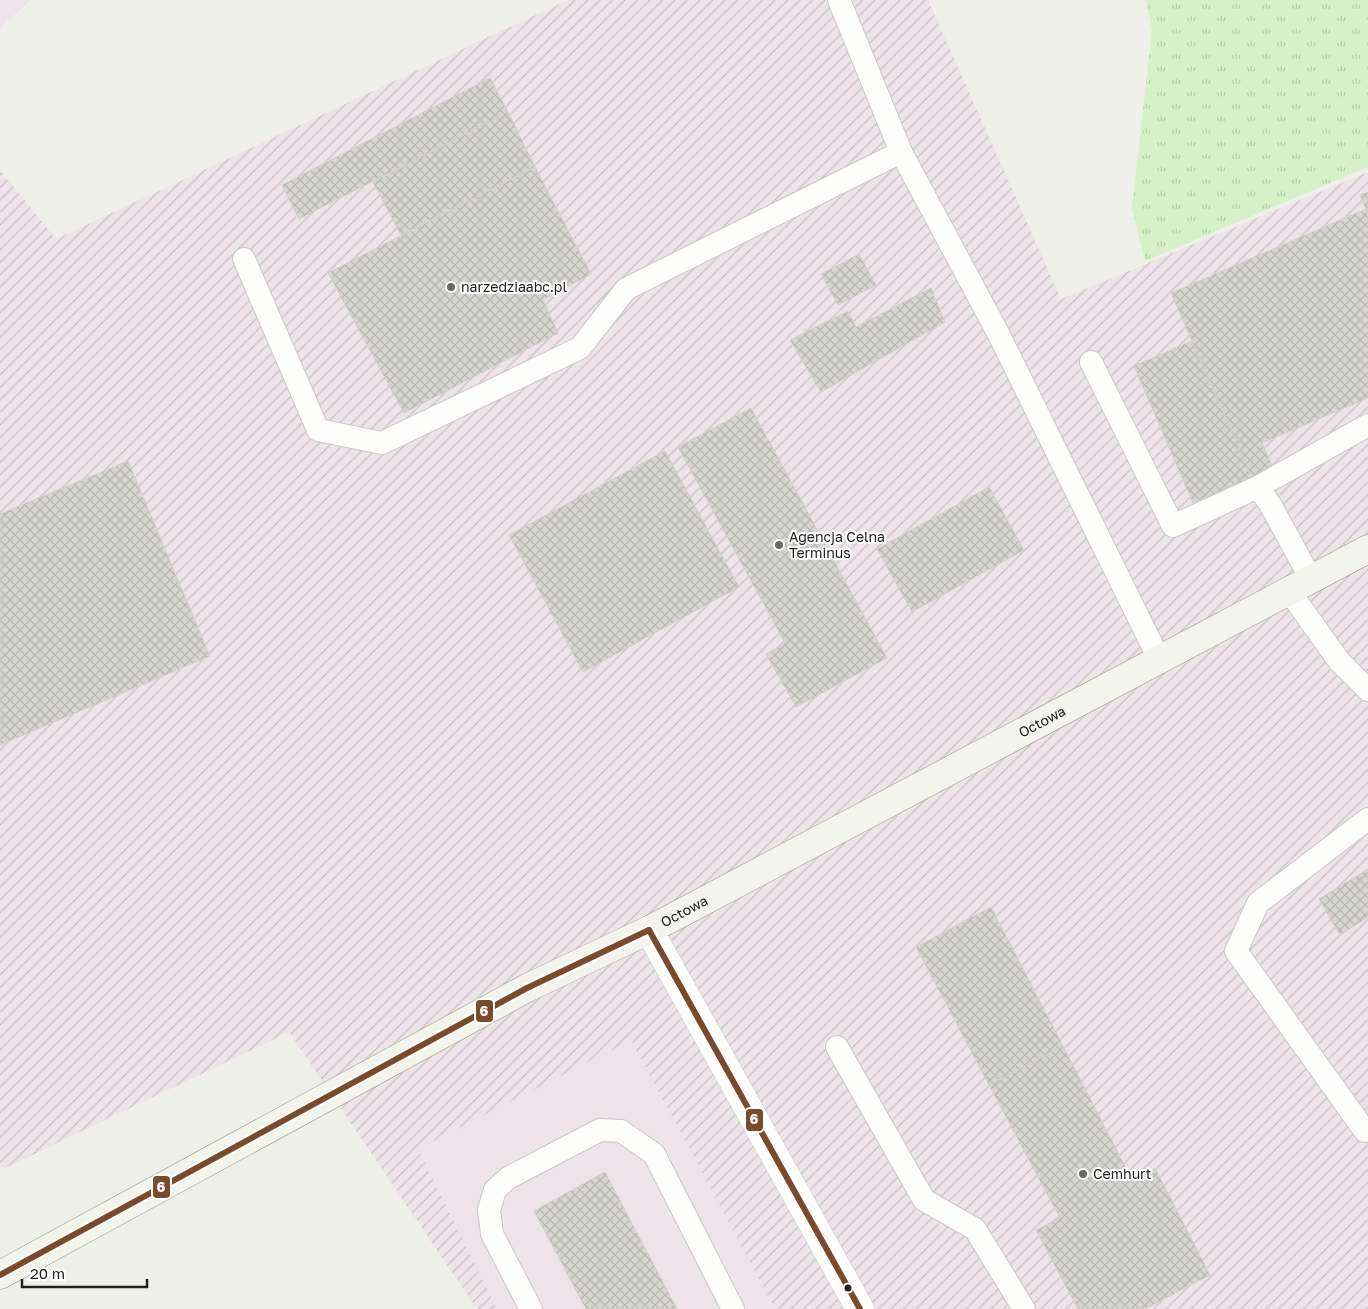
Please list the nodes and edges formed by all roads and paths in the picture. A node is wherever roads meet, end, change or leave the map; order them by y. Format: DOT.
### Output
graph roads {
  1 [pos="839,0"];
  2 [pos="900,152"];
  3 [pos="244,259"];
  4 [pos="1090,362"];
  5 [pos="1368,425"];
  6 [pos="1258,487"];
  7 [pos="1368,549"];
  8 [pos="1300,585"];
  9 [pos="1159,659"];
  10 [pos="1368,690"];
  11 [pos="1368,819"];
  12 [pos="649,930"];
  13 [pos="837,1046"];
  14 [pos="1368,1128"];
  15 [pos="0,1275"];
  16 [pos="531,1309"];
  17 [pos="734,1309"];
  18 [pos="860,1309"];
  19 [pos="1024,1309"];
  1 -- 2 [label="lane"];
  2 -- 3 [label="lane"];
  2 -- 9 [label="lane"];
  4 -- 6 [label="lane"];
  5 -- 6 [label="lane"];
  6 -- 8 [label="lane"];
  7 -- 8 [label="street, Octowa"];
  8 -- 9 [label="street, Octowa"];
  8 -- 10 [label="lane"];
  9 -- 12 [label="street, Octowa"];
  11 -- 14 [label="lane"];
  12 -- 15 [label="street, Octowa"];
  12 -- 18 [label="street"];
  13 -- 19 [label="lane"];
  16 -- 17 [label="lane"];
}
